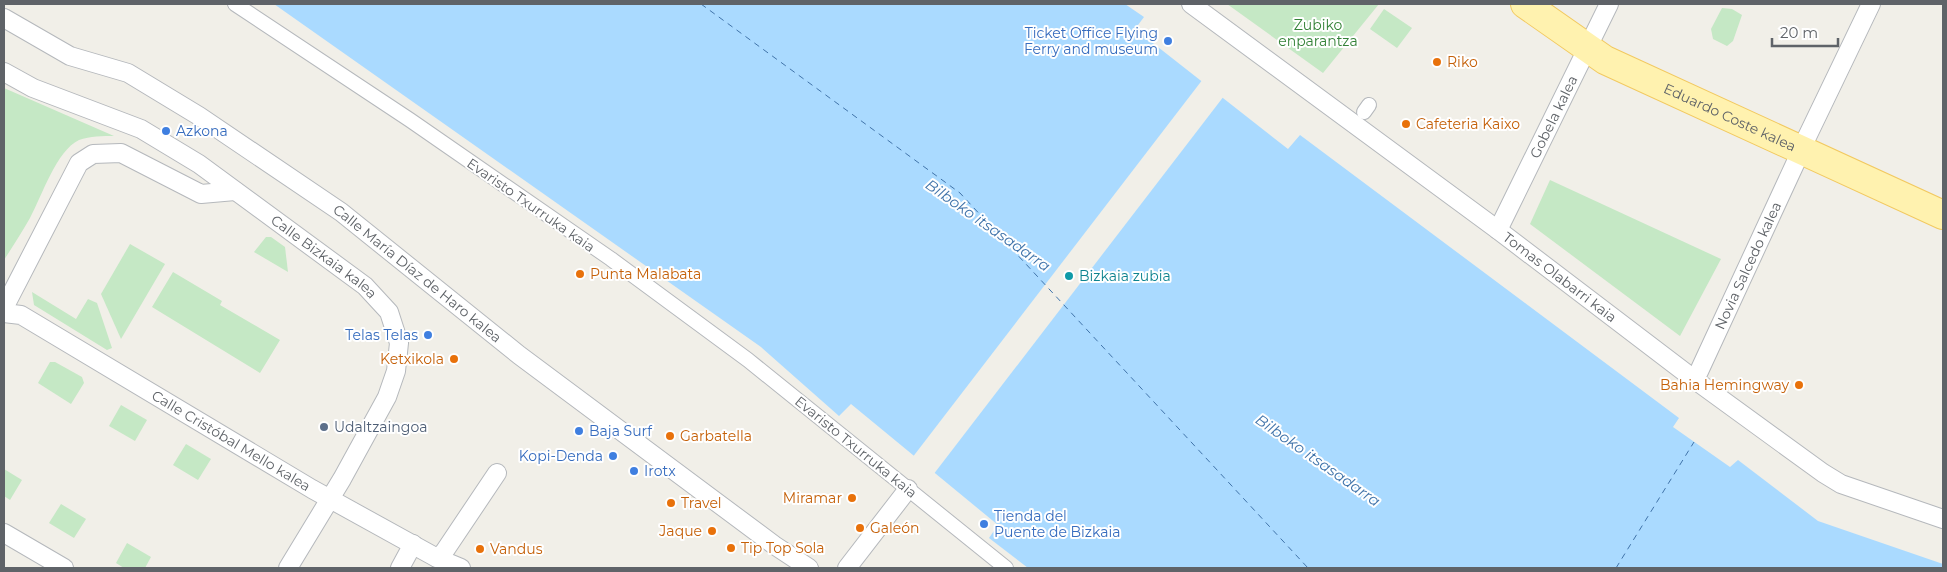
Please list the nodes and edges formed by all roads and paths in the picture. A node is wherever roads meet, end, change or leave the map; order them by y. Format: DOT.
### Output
graph roads {
  1 [pos="234,4"];
  2 [pos="1191,4"];
  3 [pos="1525,4"];
  4 [pos="1547,4"];
  5 [pos="1609,4"];
  6 [pos="1871,4"];
  7 [pos="4,18"];
  8 [pos="1590,44"];
  9 [pos="4,72"];
  10 [pos="1803,145"];
  11 [pos="235,191"];
  12 [pos="1943,202"];
  13 [pos="1943,216"];
  14 [pos="1498,230"];
  15 [pos="4,308"];
  16 [pos="4,314"];
  17 [pos="1695,380"];
  18 [pos="497,473"];
  19 [pos="908,489"];
  20 [pos="330,499"];
  21 [pos="1943,519"];
  22 [pos="4,533"];
  23 [pos="413,544"];
  24 [pos="437,558"];
  25 [pos="64,568"];
  26 [pos="288,568"];
  27 [pos="400,568"];
  28 [pos="461,568"];
  29 [pos="809,568"];
  30 [pos="847,568"];
  31 [pos="1006,568"];
  1 -- 19 [label="street, Evaristo Txurruka kaia"];
  2 -- 14 [label="street, Tomas Olabarri kaia"];
  3 -- 8 [label="main road, Eduardo Coste kalea"];
  4 -- 8 [label="main road, Eduardo Coste kalea"];
  5 -- 8 [label="street, Gobela kalea"];
  6 -- 10 [label="street, Novia Salcedo kalea"];
  7 -- 29 [label="street, Calle María Díaz de Haro kalea"];
  8 -- 10 [label="main road, Eduardo Coste kalea"];
  8 -- 14 [label="street, Gobela kalea"];
  9 -- 11 [label="street, Calle Bizkaia kalea"];
  10 -- 12 [label="main road, Eduardo Coste kalea"];
  10 -- 13 [label="main road, Eduardo Coste kalea"];
  10 -- 17 [label="street, Novia Salcedo kalea"];
  11 -- 15 [label="street"];
  11 -- 20 [label="street, Calle Bizkaia kalea"];
  14 -- 17 [label="street, Tomas Olabarri kaia"];
  16 -- 20 [label="street, Calle Cristóbal Mello kalea"];
  17 -- 21 [label="street, Tomas Olabarri kaia"];
  18 -- 24 [label="street"];
  19 -- 30 [label="street"];
  19 -- 31 [label="street, Evaristo Txurruka kaia"];
  20 -- 23 [label="street, Calle Cristóbal Mello kalea"];
  20 -- 26 [label="street, Calle Bizkaia kalea"];
  22 -- 25 [label="street"];
  23 -- 24 [label="street, Calle Cristóbal Mello kalea"];
  23 -- 27 [label="street"];
  24 -- 28 [label="street, Calle Cristóbal Mello kalea"];
}
